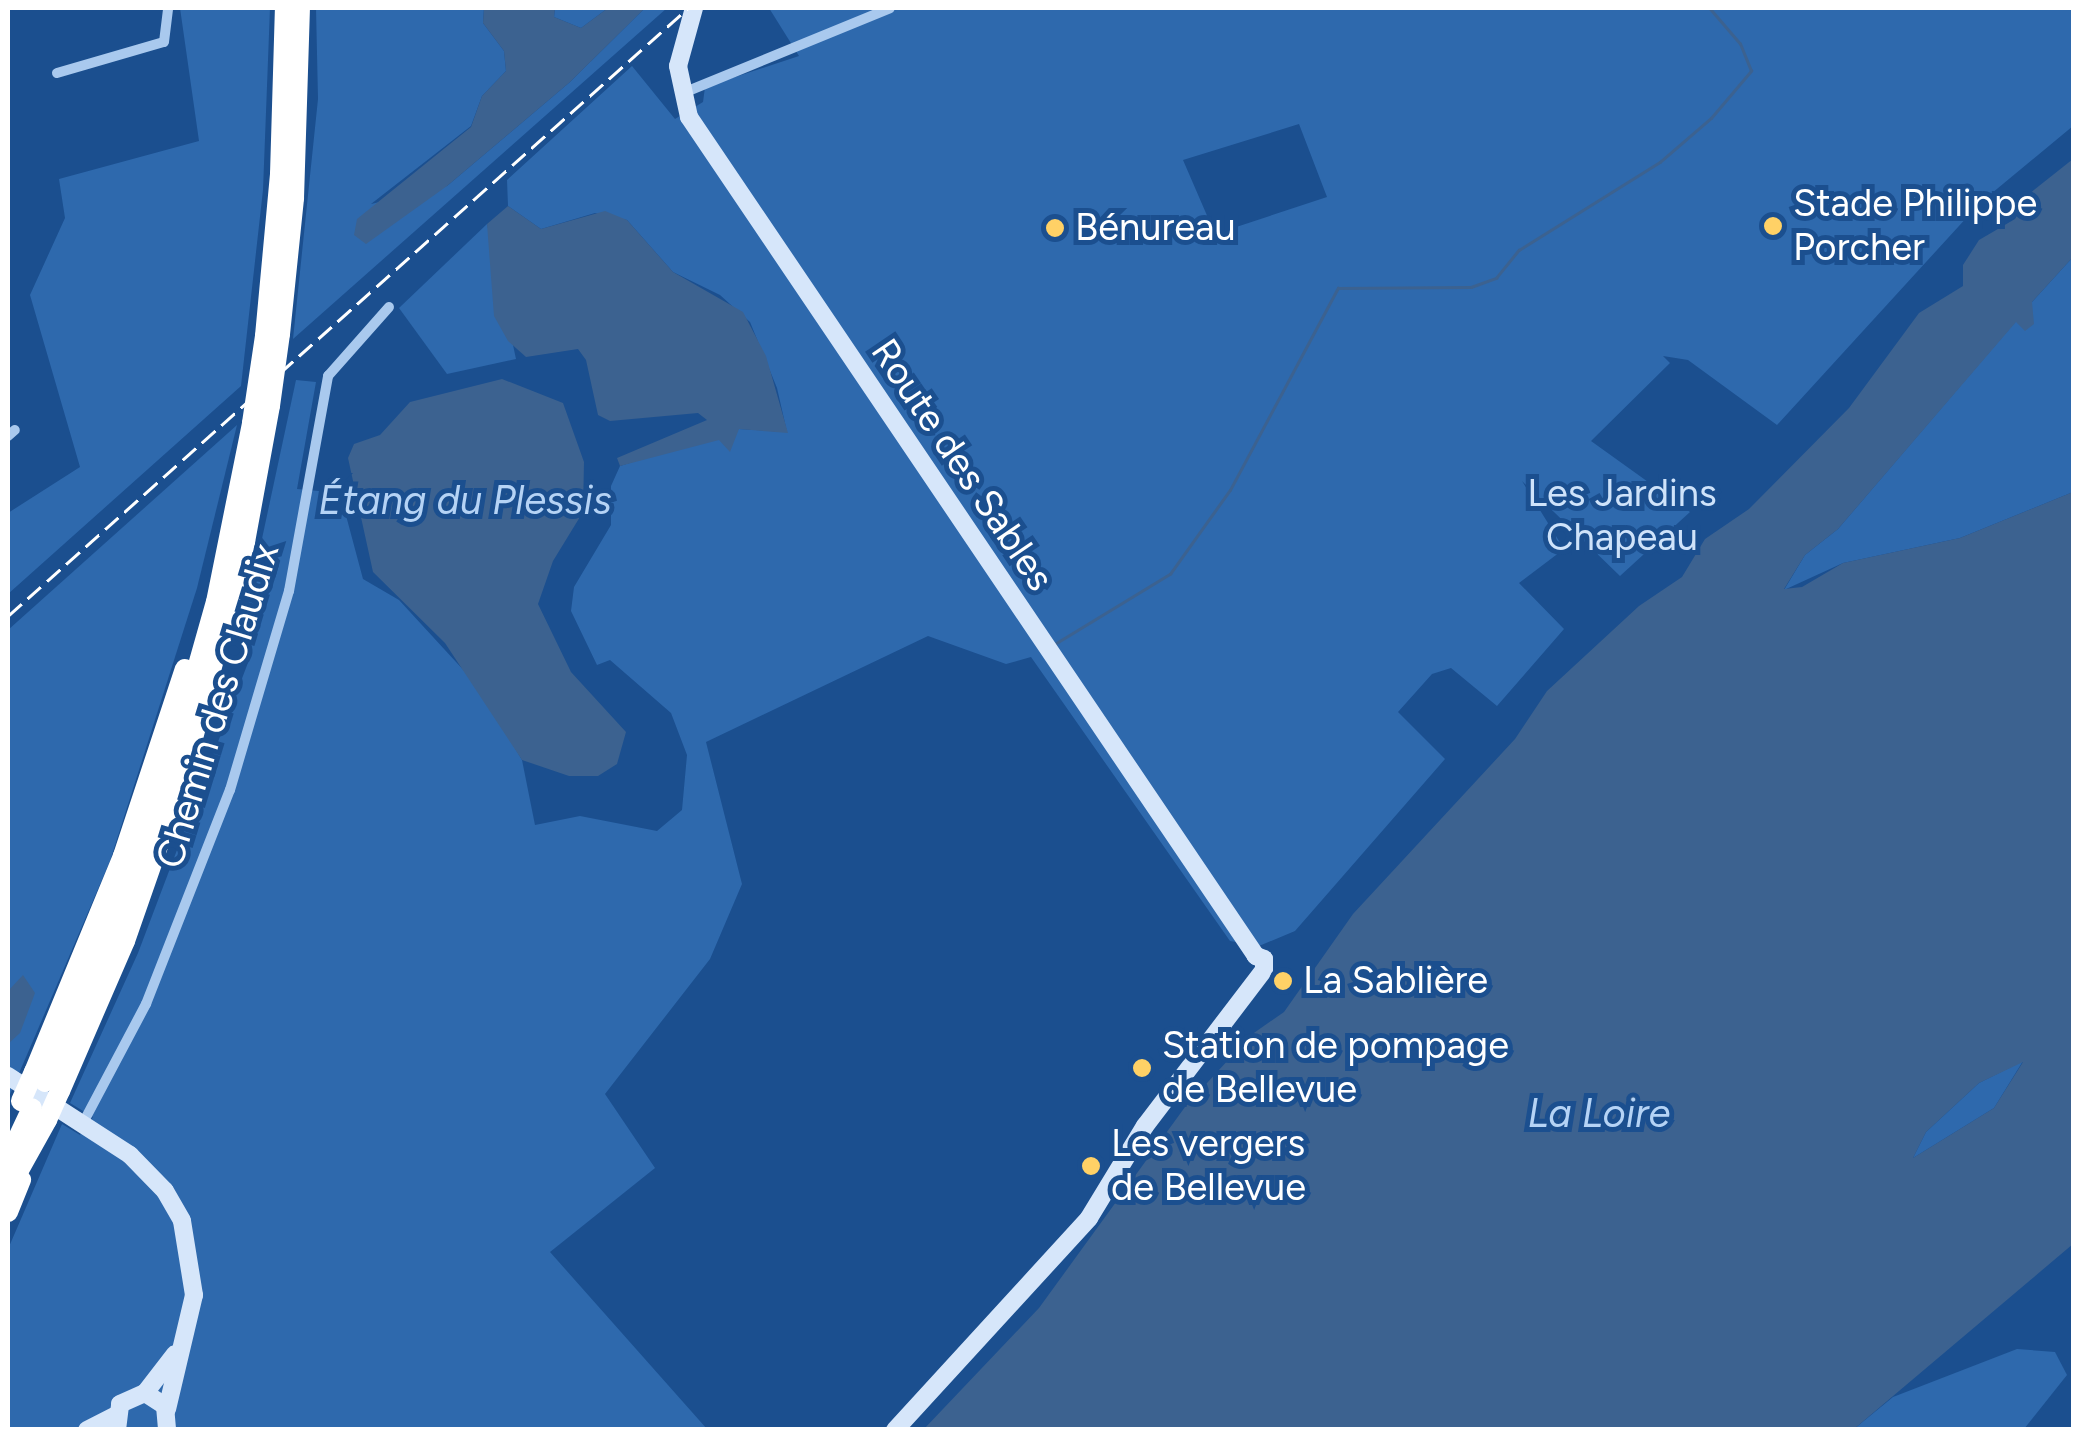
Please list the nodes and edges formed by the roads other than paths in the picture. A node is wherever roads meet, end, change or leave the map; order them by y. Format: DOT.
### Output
graph roads {
  1 [pos="168,8"];
  2 [pos="285,8"];
  3 [pos="300,8"];
  4 [pos="890,8"];
  5 [pos="694,12"];
  6 [pos="57,73"];
  7 [pos="688,91"];
  8 [pos="389,306"];
  9 [pos="272,335"];
  10 [pos="8,1076"];
  11 [pos="46,1082"];
  12 [pos="33,1109"];
  13 [pos="83,1124"];
  14 [pos="8,1127"];
  15 [pos="31,1150"];
  16 [pos="8,1158"];
  17 [pos="8,1190"];
  18 [pos="8,1212"];
  19 [pos="181,1344"];
  20 [pos="144,1393"];
  21 [pos="166,1410"];
  22 [pos="116,1422"];
  23 [pos="87,1430"];
  24 [pos="166,1430"];
  25 [pos="894,1430"];
  1 -- 6 [label="street"];
  2 -- 9 [label="highway"];
  3 -- 9 [label="highway"];
  4 -- 7 [label="street"];
  5 -- 7 [label="street, Route des Sables"];
  7 -- 25 [label="street, Route des Sables"];
  8 -- 13 [label="street, Chemin des Claudix"];
  9 -- 11 [label="highway, bridge"];
  9 -- 11 [label="highway, bridge"];
  10 -- 13 [label="street"];
  11 -- 12 [label="highway, bridge"];
  11 -- 12 [label="highway, bridge"];
  12 -- 14 [label="highway"];
  12 -- 15 [label="highway"];
  12 -- 16 [label="highway"];
  13 -- 19 [label="street"];
  15 -- 17 [label="highway"];
  15 -- 18 [label="highway"];
  19 -- 20 [label="street"];
  19 -- 21 [label="street"];
  20 -- 21 [label="street"];
  20 -- 22 [label="street"];
  21 -- 24 [label="street"];
  22 -- 23 [label="street"];
}
